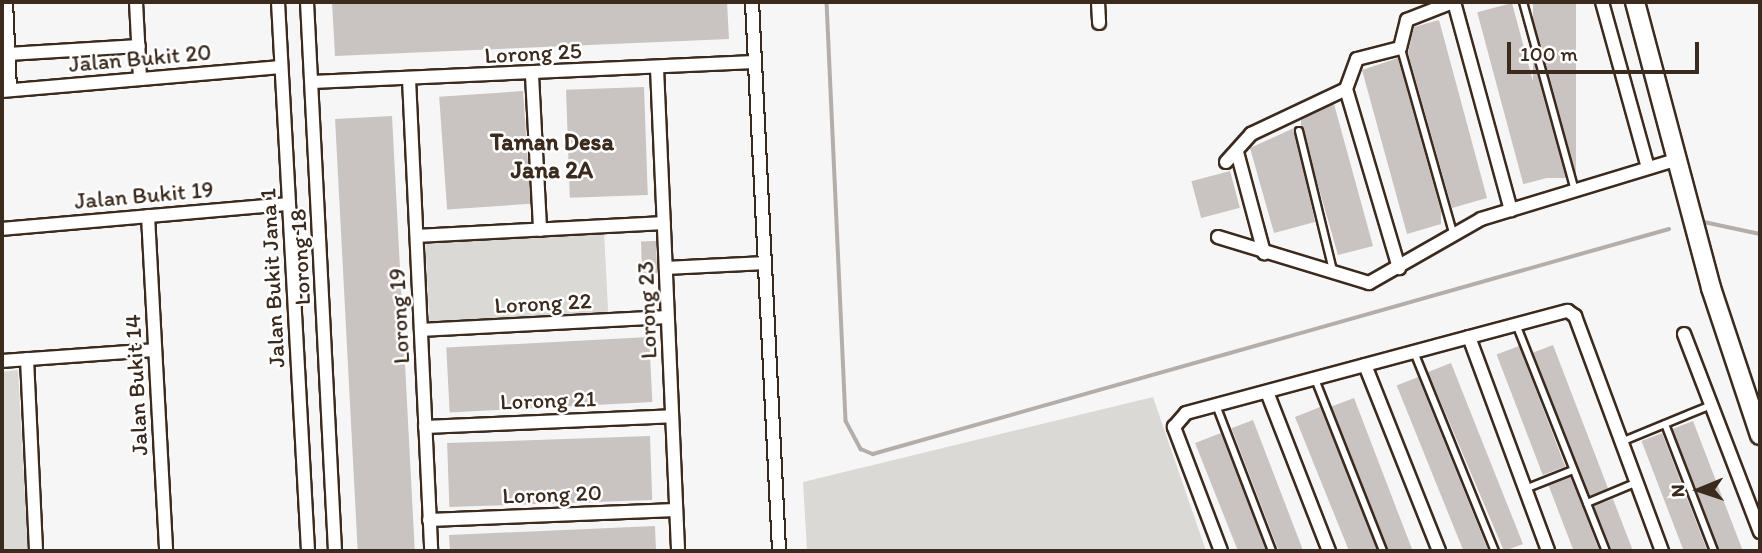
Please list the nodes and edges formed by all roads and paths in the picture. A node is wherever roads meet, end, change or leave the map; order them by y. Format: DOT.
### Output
graph roads {
  1 [pos="6,2"];
  2 [pos="136,2"];
  3 [pos="278,2"];
  4 [pos="307,2"];
  5 [pos="752,2"];
  6 [pos="1098,2"];
  7 [pos="1453,2"];
  8 [pos="1523,2"];
  9 [pos="1602,2"];
  10 [pos="1635,2"];
  11 [pos="1099,23"];
  12 [pos="139,46"];
  13 [pos="1401,48"];
  14 [pos="8,54"];
  15 [pos="755,62"];
  16 [pos="281,67"];
  17 [pos="657,68"];
  18 [pos="532,75"];
  19 [pos="140,79"];
  20 [pos="409,79"];
  21 [pos="312,82"];
  22 [pos="1346,89"];
  23 [pos="6,90"];
  24 [pos="1299,131"];
  25 [pos="1237,152"];
  26 [pos="1678,159"];
  27 [pos="1226,162"];
  28 [pos="1648,169"];
  29 [pos="1576,193"];
  30 [pos="289,204"];
  31 [pos="1511,210"];
  32 [pos="148,216"];
  33 [pos="664,223"];
  34 [pos="2,229"];
  35 [pos="540,230"];
  36 [pos="1454,235"];
  37 [pos="416,236"];
  38 [pos="1218,237"];
  39 [pos="1265,253"];
  40 [pos="765,263"];
  41 [pos="666,268"];
  42 [pos="1399,268"];
  43 [pos="1334,272"];
  44 [pos="667,317"];
  45 [pos="1516,324"];
  46 [pos="421,330"];
  47 [pos="1684,334"];
  48 [pos="1469,337"];
  49 [pos="155,350"];
  50 [pos="1414,352"];
  51 [pos="27,359"];
  52 [pos="2,361"];
  53 [pos="1365,365"];
  54 [pos="1315,379"];
  55 [pos="1267,392"];
  56 [pos="1216,405"];
  57 [pos="1711,405"];
  58 [pos="672,416"];
  59 [pos="1665,424"];
  60 [pos="425,426"];
  61 [pos="1760,435"];
  62 [pos="1619,443"];
  63 [pos="1573,470"];
  64 [pos="1635,483"];
  65 [pos="1525,489"];
  66 [pos="1587,503"];
  67 [pos="676,510"];
  68 [pos="429,520"];
  69 [pos="1760,532"];
  70 [pos="36,551"];
  71 [pos="166,551"];
  72 [pos="308,551"];
  73 [pos="335,551"];
  74 [pos="431,551"];
  75 [pos="678,551"];
  76 [pos="779,551"];
  77 [pos="1221,551"];
  78 [pos="1272,551"];
  79 [pos="1329,551"];
  80 [pos="1383,551"];
  81 [pos="1440,551"];
  82 [pos="1494,551"];
  83 [pos="1548,551"];
  84 [pos="1606,551"];
  85 [pos="1662,551"];
  86 [pos="1714,551"];
  1 -- 14 [label="street"];
  2 -- 12 [label="street"];
  3 -- 16 [label="street, Jalan Bukit Jana 1"];
  4 -- 21 [label="street, Lorong 18"];
  5 -- 15 [label="street"];
  6 -- 11 [label="street"];
  7 -- 13 [label="street"];
  7 -- 31 [label="street"];
  8 -- 29 [label="lane"];
  9 -- 28 [label="street"];
  10 -- 26 [label="street"];
  12 -- 14 [label="street"];
  12 -- 19 [label="street"];
  13 -- 22 [label="street"];
  13 -- 36 [label="lane"];
  14 -- 23 [label="street"];
  15 -- 17 [label="street, Lorong 25"];
  15 -- 40 [label="street"];
  16 -- 19 [label="street, Jalan Bukit 20"];
  16 -- 30 [label="street, Jalan Bukit Jana 1"];
  17 -- 18 [label="street, Lorong 25"];
  17 -- 33 [label="street, Lorong 23"];
  18 -- 20 [label="street, Lorong 25"];
  18 -- 35 [label="street"];
  19 -- 23 [label="street, Jalan Bukit 20"];
  20 -- 21 [label="street, Lorong 25"];
  20 -- 37 [label="street, Lorong 19"];
  21 -- 73 [label="street, Lorong 18"];
  22 -- 25 [label="street"];
  22 -- 42 [label="street"];
  24 -- 43 [label="lane"];
  25 -- 27 [label="street"];
  25 -- 39 [label="street"];
  26 -- 28 [label="street"];
  26 -- 61 [label="street"];
  28 -- 29 [label="street"];
  29 -- 31 [label="street"];
  30 -- 32 [label="street, Jalan Bukit 19"];
  30 -- 72 [label="street, Jalan Bukit Jana 1"];
  31 -- 36 [label="street"];
  32 -- 34 [label="street, Jalan Bukit 19"];
  32 -- 49 [label="street, Jalan Bukit 14"];
  33 -- 35 [label="street"];
  33 -- 41 [label="street, Lorong 23"];
  35 -- 37 [label="street"];
  36 -- 42 [label="street"];
  37 -- 46 [label="street, Lorong 19"];
  38 -- 39 [label="street"];
  39 -- 43 [label="street"];
  40 -- 41 [label="street"];
  40 -- 76 [label="street"];
  41 -- 44 [label="street, Lorong 23"];
  42 -- 43 [label="street"];
  44 -- 46 [label="street, Lorong 22"];
  44 -- 58 [label="street, Lorong 23"];
  45 -- 48 [label="street"];
  45 -- 62 [label="street"];
  45 -- 63 [label="lane"];
  46 -- 60 [label="street, Lorong 19"];
  47 -- 57 [label="street"];
  48 -- 50 [label="street"];
  48 -- 65 [label="street"];
  49 -- 51 [label="street"];
  49 -- 71 [label="street, Jalan Bukit 14"];
  50 -- 53 [label="street"];
  50 -- 82 [label="lane"];
  51 -- 52 [label="street"];
  51 -- 70 [label="street"];
  53 -- 54 [label="street"];
  53 -- 81 [label="street"];
  54 -- 55 [label="street"];
  54 -- 80 [label="lane"];
  55 -- 56 [label="street"];
  55 -- 79 [label="street"];
  56 -- 77 [label="street"];
  56 -- 78 [label="lane"];
  57 -- 59 [label="lane"];
  57 -- 69 [label="street"];
  58 -- 60 [label="street, Lorong 21"];
  58 -- 67 [label="street, Lorong 23"];
  59 -- 62 [label="lane"];
  59 -- 86 [label="lane"];
  60 -- 68 [label="street, Lorong 19"];
  62 -- 64 [label="street"];
  63 -- 65 [label="lane"];
  63 -- 66 [label="lane"];
  64 -- 66 [label="lane"];
  64 -- 85 [label="street"];
  65 -- 83 [label="street"];
  66 -- 84 [label="lane"];
  67 -- 68 [label="street, Lorong 20"];
  67 -- 75 [label="street, Lorong 23"];
  68 -- 74 [label="street, Lorong 19"];
}
